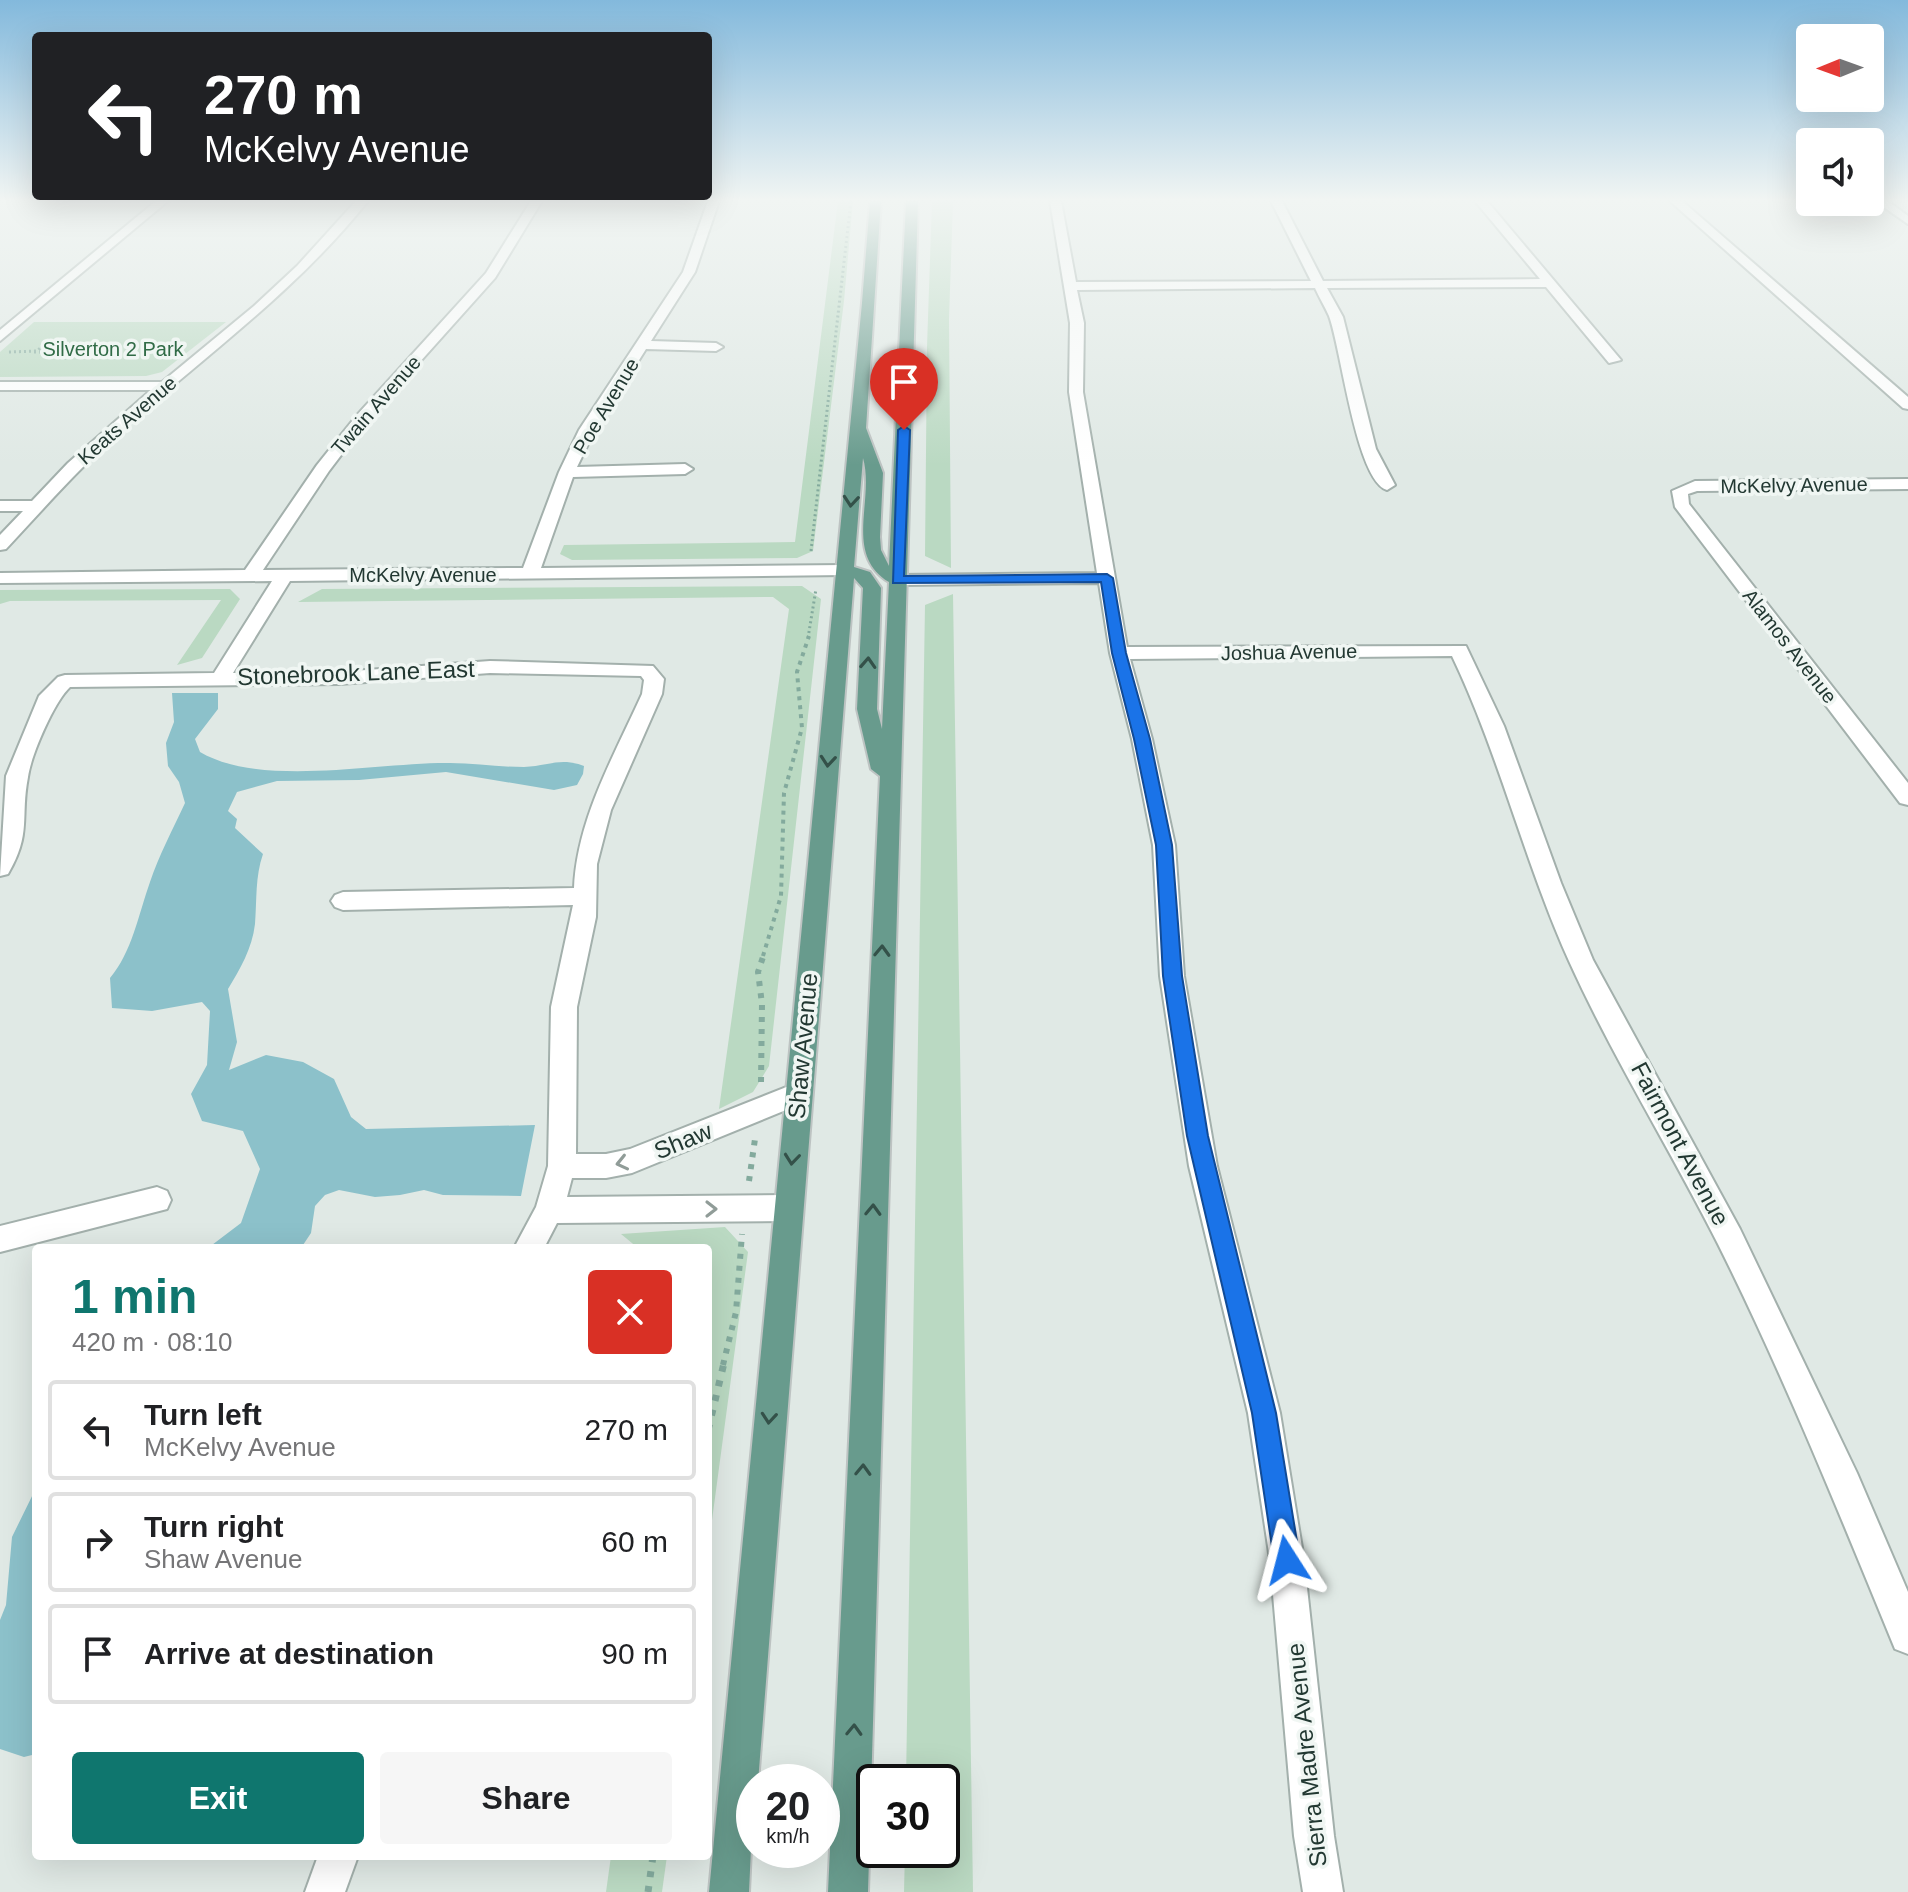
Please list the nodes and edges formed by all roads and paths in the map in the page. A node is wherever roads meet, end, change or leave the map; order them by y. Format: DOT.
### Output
graph roads {
  1 [pos="57,289"];
  2 [pos="280,289"];
  3 [pos="478,289"];
  4 [pos="678,289"];
  5 [pos="841,289"];
  6 [pos="868,289"];
  7 [pos="909,289"];
  8 [pos="1072,289"];
  9 [pos="1322,289"];
  10 [pos="1554,289"];
  11 [pos="1776,289"];
  12 [pos="0,337"];
  13 [pos="50,339"];
  14 [pos="644,345"];
  15 [pos="716,347"];
  16 [pos="79,348"];
  17 [pos="0,352"];
  18 [pos="34,352"];
  19 [pos="1614,360"];
  20 [pos="0,386"];
  21 [pos="165,386"];
  22 [pos="1908,405"];
  23 [pos="858,421"];
  24 [pos="685,469"];
  25 [pos="567,472"];
  26 [pos="1908,484"];
  27 [pos="1387,485"];
  28 [pos="1680,491"];
  29 [pos="0,506"];
  30 [pos="36,506"];
  31 [pos="0,545"];
  32 [pos="810,557"];
  33 [pos="845,570"];
  34 [pos="530,574"];
  35 [pos="250,576"];
  36 [pos="284,576"];
  37 [pos="0,578"];
  38 [pos="1107,578"];
  39 [pos="898,580"];
  40 [pos="816,589"];
  41 [pos="1459,650"];
  42 [pos="1119,653"];
  43 [pos="220,679"];
  44 [pos="887,795"];
  45 [pos="1908,798"];
  46 [pos="0,868"];
  47 [pos="585,896"];
  48 [pos="343,901"];
  49 [pos="799,1093"];
  50 [pos="758,1110"];
  51 [pos="562,1166"];
  52 [pos="157,1200"];
  53 [pos="746,1208"];
  54 [pos="787,1208"];
  55 [pos="549,1210"];
  56 [pos="0,1239"];
  57 [pos="531,1244"];
  58 [pos="712,1413"];
  59 [pos="1908,1636"];
  60 [pos="337,1860"];
  61 [pos="652,1860"];
  62 [pos="325,1892"];
  63 [pos="648,1892"];
  64 [pos="729,1892"];
  65 [pos="848,1892"];
  66 [pos="1323,1892"];
  1 -- 12 [label="street"];
  2 -- 21 [label="street, Keats Avenue"];
  3 -- 35 [label="street, Twain Avenue"];
  4 -- 14 [label="street, Poe Avenue"];
  5 -- 32 [label="path"];
  6 -- 23 [label="main road, Shaw Avenue"];
  7 -- 39 [label="main road"];
  8 -- 38 [label="street, Sierra Madre Avenue"];
  9 -- 27 [label="street"];
  10 -- 19 [label="street"];
  11 -- 22 [label="street"];
  13 -- 18 [label="path"];
  14 -- 15 [label="street"];
  14 -- 25 [label="street, Poe Avenue"];
  16 -- 18 [label="path"];
  17 -- 18 [label="path"];
  20 -- 21 [label="street"];
  21 -- 30 [label="street, Keats Avenue"];
  23 -- 33 [label="main road, Shaw Avenue, one-way"];
  23 -- 39 [label="main road"];
  24 -- 25 [label="street"];
  25 -- 34 [label="street, Poe Avenue"];
  26 -- 28 [label="street, McKelvy Avenue"];
  28 -- 45 [label="street, Alamos Avenue"];
  29 -- 30 [label="street"];
  30 -- 31 [label="street, Keats Avenue"];
  33 -- 34 [label="street, McKelvy Avenue"];
  44 -- 33 [label="main road, one-way"];
  33 -- 49 [label="main road, Shaw Avenue, one-way"];
  34 -- 36 [label="street, McKelvy Avenue"];
  35 -- 36 [label="street, McKelvy Avenue"];
  35 -- 37 [label="street, McKelvy Avenue"];
  36 -- 43 [label="street"];
  38 -- 39 [label="street"];
  38 -- 42 [label="street, Sierra Madre Avenue"];
  39 -- 44 [label="main road"];
  40 -- 50 [label="path"];
  41 -- 42 [label="street, Joshua Avenue"];
  41 -- 59 [label="street, Fairmont Avenue"];
  42 -- 66 [label="street, Sierra Madre Avenue"];
  43 -- 46 [label="street, Stonebrook Lane East"];
  43 -- 47 [label="street, Stonebrook Lane East"];
  65 -- 44 [label="main road, one-way"];
  47 -- 48 [label="street"];
  47 -- 51 [label="street"];
  49 -- 50 [label="street, Shaw"];
  49 -- 54 [label="main road, Shaw Avenue, one-way"];
  50 -- 51 [label="street, Shaw, one-way"];
  50 -- 53 [label="path"];
  51 -- 55 [label="street"];
  52 -- 56 [label="street"];
  53 -- 54 [label="street"];
  55 -- 53 [label="street, one-way"];
  53 -- 58 [label="path"];
  54 -- 64 [label="main road, Shaw Avenue, one-way"];
  55 -- 57 [label="street"];
  60 -- 62 [label="street"];
  61 -- 63 [label="path"];
}
